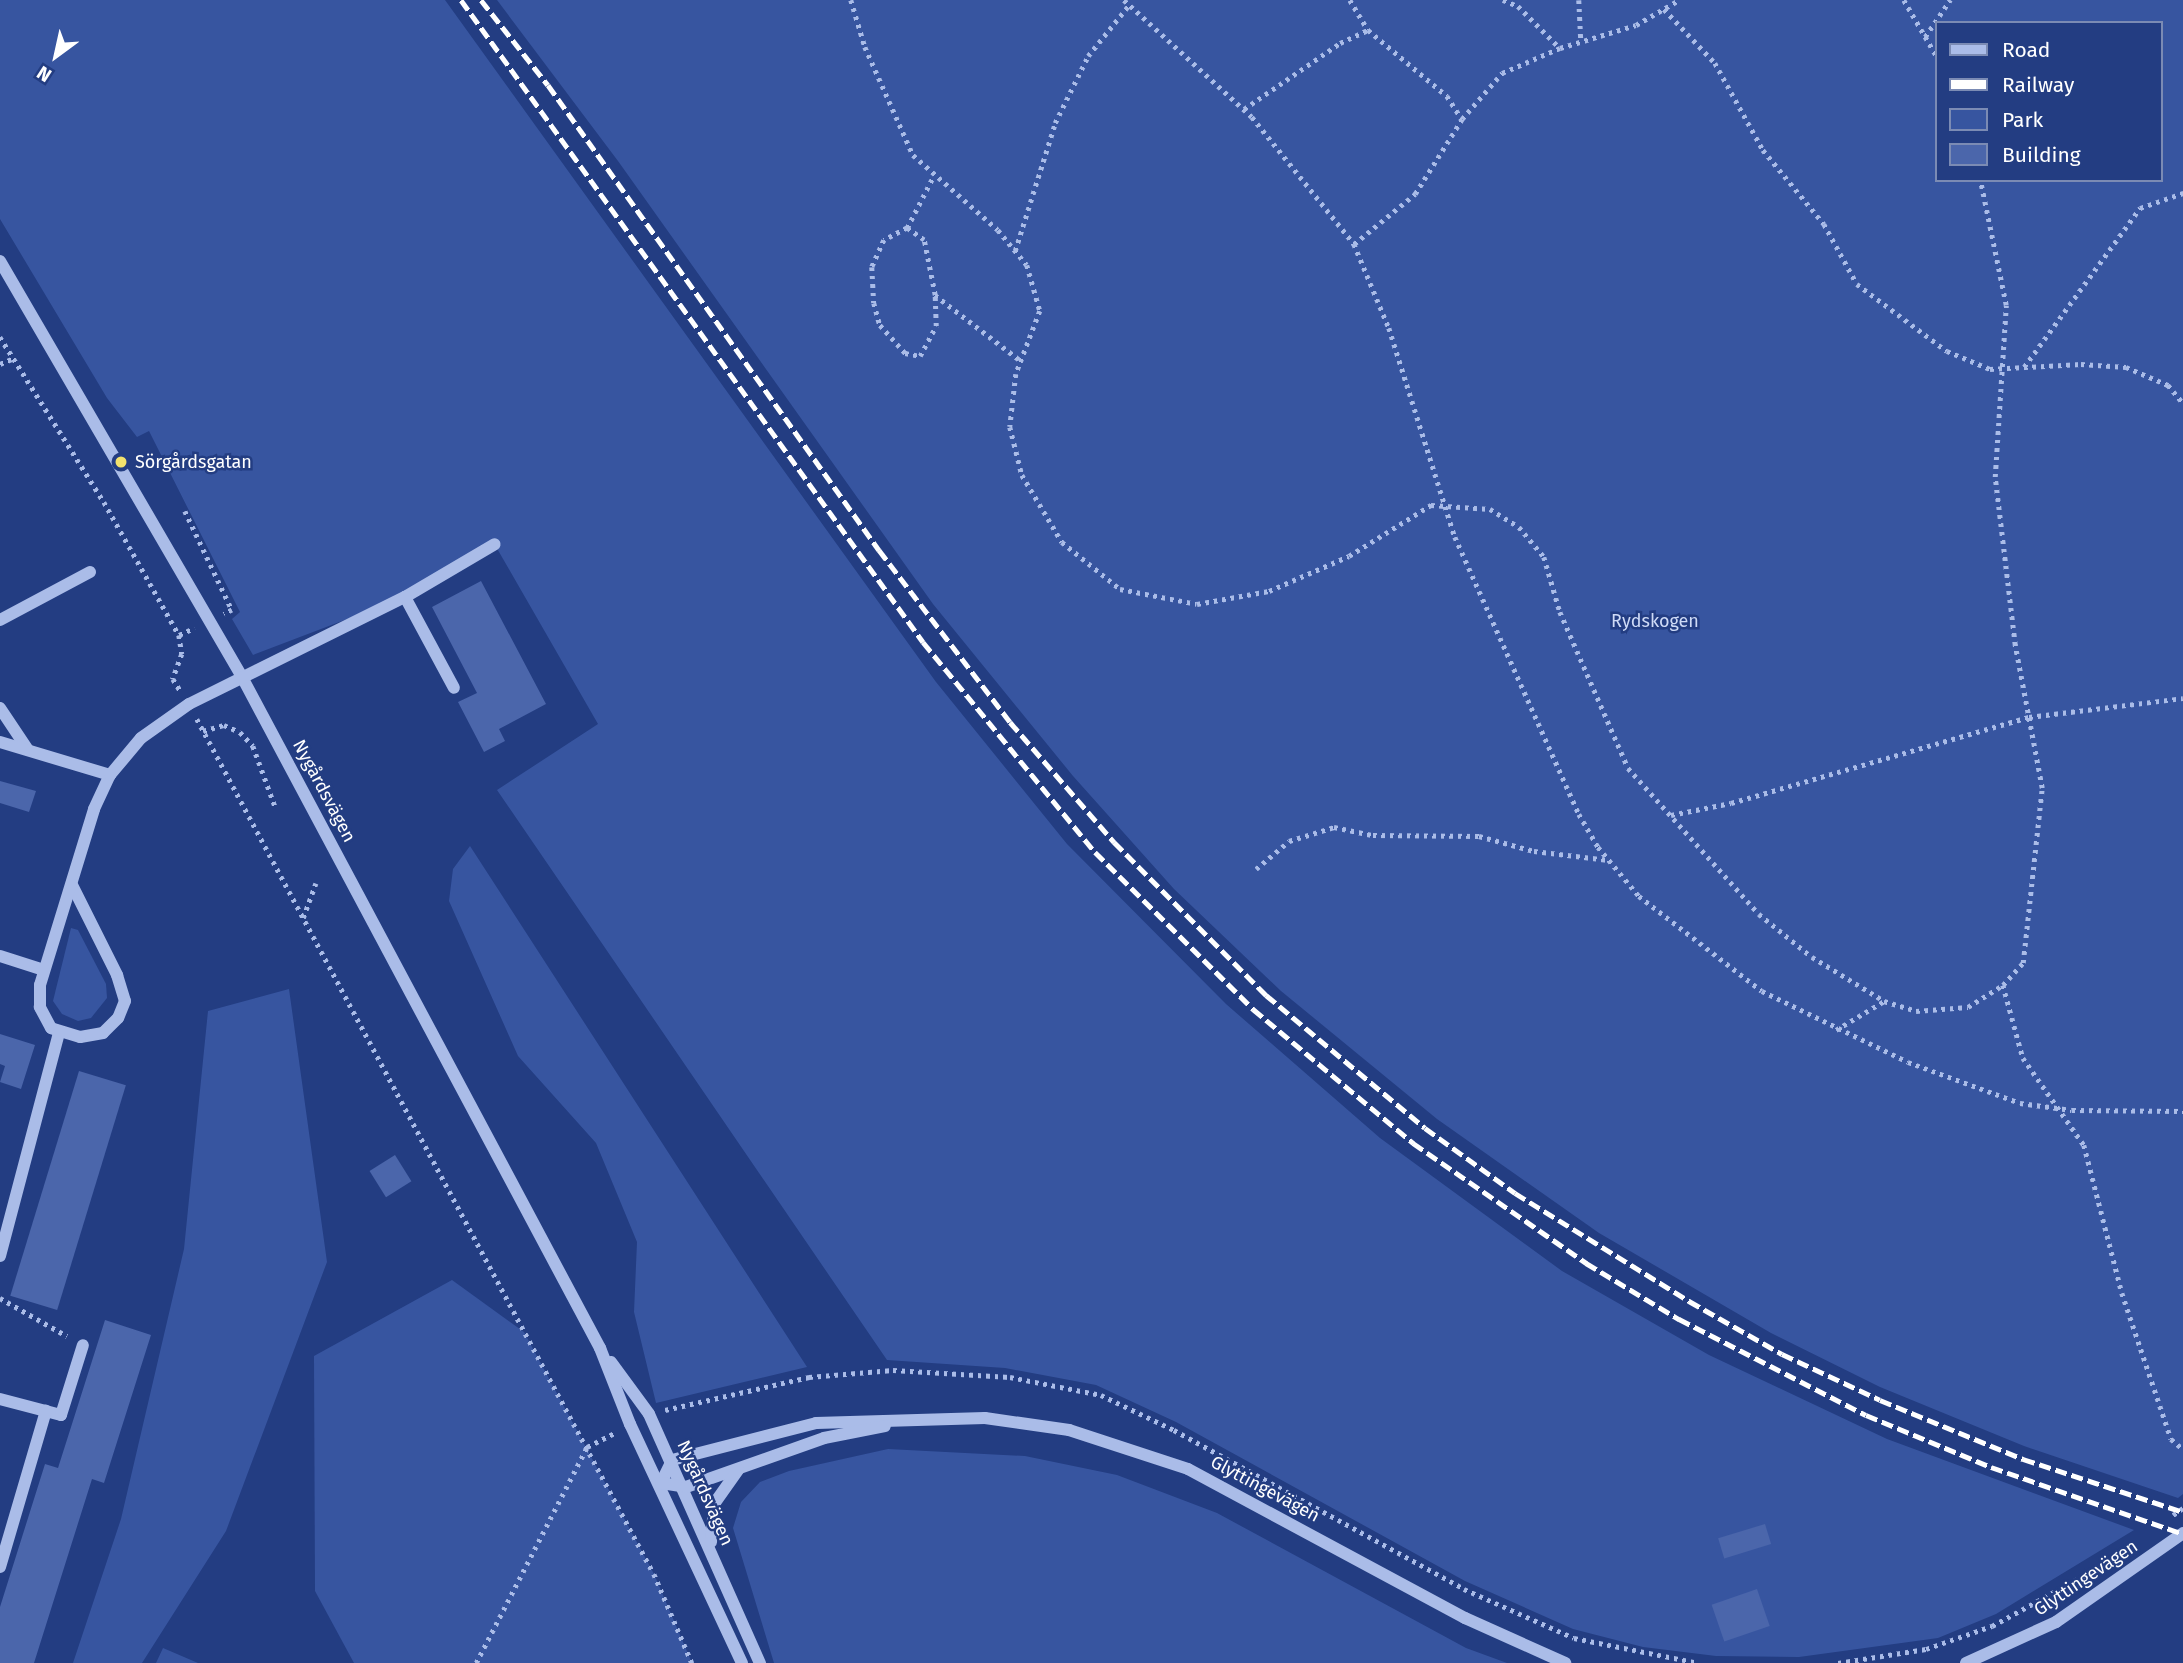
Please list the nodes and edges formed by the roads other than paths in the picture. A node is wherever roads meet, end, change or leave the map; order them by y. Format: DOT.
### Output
graph roads {
  1 [pos="0,261"];
  2 [pos="495,544"];
  3 [pos="90,572"];
  4 [pos="405,597"];
  5 [pos="0,620"];
  6 [pos="242,677"];
  7 [pos="454,688"];
  8 [pos="0,708"];
  9 [pos="0,742"];
  10 [pos="28,750"];
  11 [pos="110,775"];
  12 [pos="72,885"];
  13 [pos="0,956"];
  14 [pos="44,970"];
  15 [pos="59,1033"];
  16 [pos="0,1256"];
  17 [pos="83,1345"];
  18 [pos="600,1348"];
  19 [pos="0,1399"];
  20 [pos="46,1411"];
  21 [pos="926,1417"];
  22 [pos="672,1460"];
  23 [pos="740,1468"];
  24 [pos="661,1483"];
  25 [pos="686,1488"];
  26 [pos="2183,1533"];
  27 [pos="710,1546"];
  28 [pos="0,1567"];
  29 [pos="742,1663"];
  30 [pos="760,1663"];
  31 [pos="1565,1663"];
  32 [pos="1966,1663"];
  1 -- 6 [label="street, Nygårdsvägen"];
  2 -- 4 [label="street"];
  3 -- 5 [label="street"];
  4 -- 6 [label="street"];
  4 -- 7 [label="street"];
  6 -- 11 [label="street"];
  6 -- 18 [label="street, Nygårdsvägen"];
  8 -- 10 [label="street"];
  9 -- 10 [label="street"];
  10 -- 11 [label="street"];
  11 -- 12 [label="street"];
  12 -- 14 [label="street"];
  12 -- 15 [label="street"];
  13 -- 14 [label="street"];
  14 -- 15 [label="street"];
  15 -- 16 [label="street"];
  17 -- 20 [label="street"];
  18 -- 22 [label="street, Nygårdsvägen"];
  18 -- 24 [label="street, Nygårdsvägen"];
  19 -- 20 [label="street"];
  20 -- 28 [label="street"];
  21 -- 22 [label="street, Glyttingevägen"];
  21 -- 23 [label="street, Glyttingevägen"];
  21 -- 31 [label="street, Glyttingevägen"];
  22 -- 24 [label="street"];
  22 -- 25 [label="street, Nygårdsvägen"];
  23 -- 25 [label="street, Glyttingevägen"];
  23 -- 27 [label="street"];
  24 -- 25 [label="street"];
  24 -- 29 [label="street, Nygårdsvägen"];
  25 -- 27 [label="street, Nygårdsvägen"];
  26 -- 32 [label="street, Glyttingevägen"];
  27 -- 30 [label="street, Nygårdsvägen"];
}
